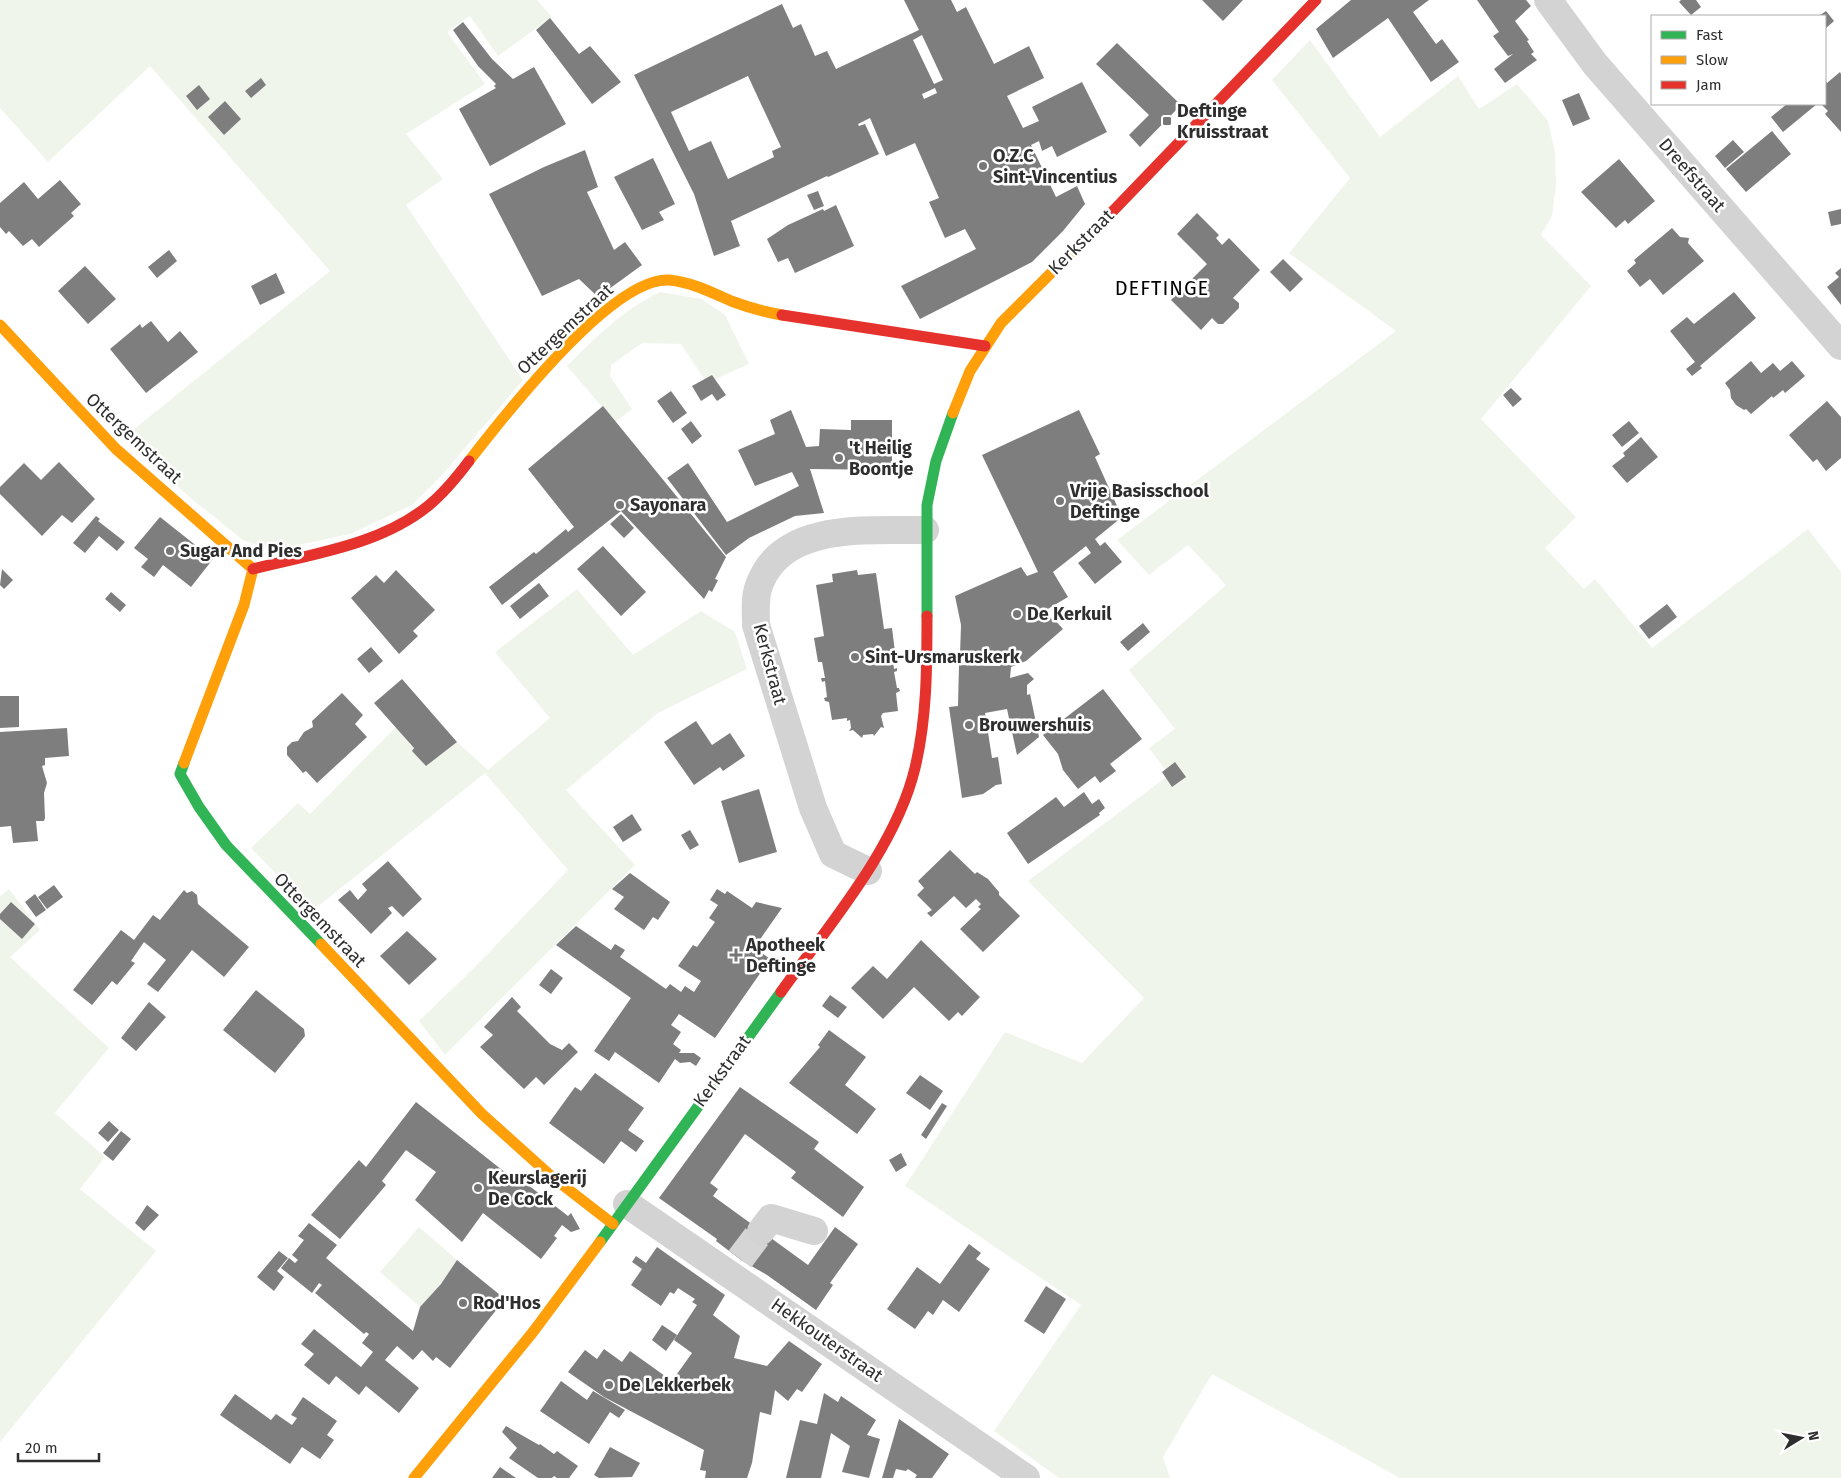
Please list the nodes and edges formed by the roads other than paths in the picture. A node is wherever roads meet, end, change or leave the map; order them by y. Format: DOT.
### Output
graph roads {
  1 [pos="1316,0"];
  2 [pos="1548,0"];
  3 [pos="0,325"];
  4 [pos="985,346"];
  5 [pos="1841,346"];
  6 [pos="926,530"];
  7 [pos="253,569"];
  8 [pos="868,871"];
  9 [pos="620,1214"];
  10 [pos="761,1231"];
  11 [pos="814,1231"];
  12 [pos="414,1478"];
  13 [pos="1026,1478"];
  1 -- 4 [label="street, Kerkstraat"];
  2 -- 5 [label="street, Dreefstraat"];
  3 -- 7 [label="street, Ottergemstraat"];
  4 -- 6 [label="street, Kerkstraat"];
  4 -- 7 [label="street, Ottergemstraat"];
  6 -- 8 [label="street, Kerkstraat"];
  6 -- 8 [label="street, Kerkstraat"];
  7 -- 9 [label="street, Ottergemstraat"];
  8 -- 9 [label="street, Kerkstraat"];
  9 -- 12 [label="street, Kerkstraat"];
  9 -- 13 [label="street, Hekkouterstraat"];
  10 -- 11 [label="street"];
}
